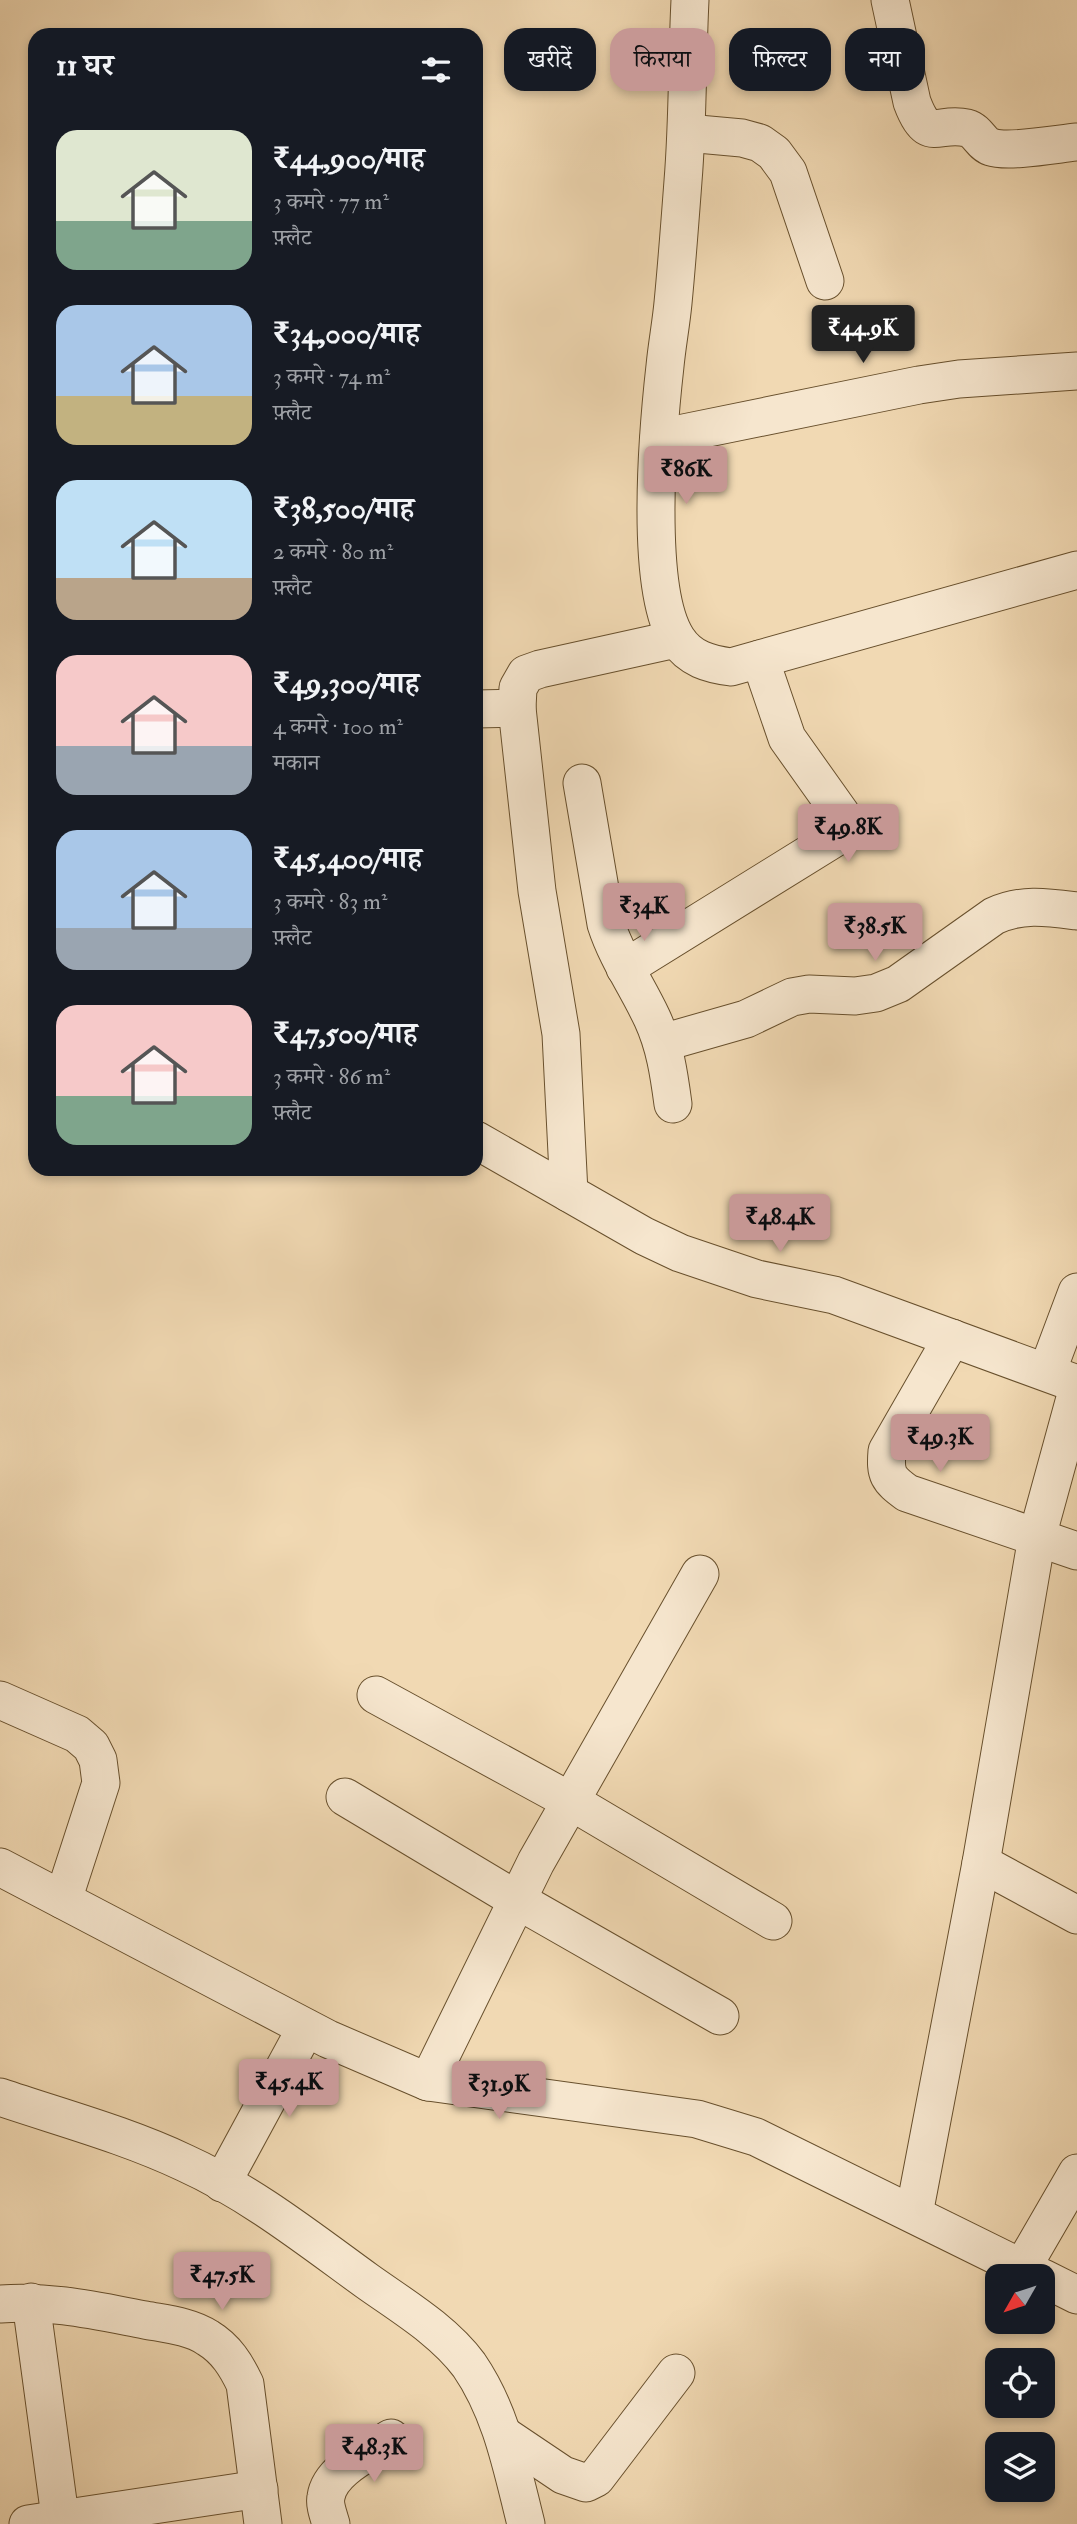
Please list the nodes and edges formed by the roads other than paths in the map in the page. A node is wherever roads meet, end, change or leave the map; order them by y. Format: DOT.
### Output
graph roads {
  1 [pos="690,0"];
  2 [pos="890,0"];
  3 [pos="687,133"];
  4 [pos="1077,142"];
  5 [pos="825,281"];
  6 [pos="1077,372"];
  7 [pos="659,438"];
  8 [pos="1077,570"];
  9 [pos="676,639"];
  10 [pos="760,659"];
  11 [pos="517,708"];
  12 [pos="483,709"];
  13 [pos="582,783"];
  14 [pos="1077,911"];
  15 [pos="625,968"];
  16 [pos="662,1043"];
  17 [pos="673,1104"];
  18 [pos="483,1144"];
  19 [pos="569,1194"];
  20 [pos="1077,1292"];
  21 [pos="952,1338"];
  22 [pos="1067,1382"];
  23 [pos="1037,1537"];
  24 [pos="1077,1551"];
  25 [pos="700,1574"];
  26 [pos="376,1695"];
  27 [pos="0,1700"];
  28 [pos="345,1797"];
  29 [pos="572,1802"];
  30 [pos="981,1863"];
  31 [pos="0,1867"];
  32 [pos="63,1900"];
  33 [pos="517,1900"];
  34 [pos="1077,1915"];
  35 [pos="773,1921"];
  36 [pos="720,2016"];
  37 [pos="306,2028"];
  38 [pos="428,2082"];
  39 [pos="0,2097"];
  40 [pos="1077,2173"];
  41 [pos="222,2183"];
  42 [pos="914,2214"];
  43 [pos="1015,2264"];
  44 [pos="1039,2264"];
  45 [pos="1055,2284"];
  46 [pos="1077,2295"];
  47 [pos="15,2303"];
  48 [pos="676,2373"];
  49 [pos="505,2436"];
  50 [pos="391,2438"];
  51 [pos="261,2507"];
  52 [pos="50,2522"];
  53 [pos="331,2524"];
  54 [pos="526,2524"];
  1 -- 3 [label="street"];
  2 -- 4 [label="street"];
  3 -- 5 [label="street"];
  3 -- 7 [label="street"];
  6 -- 7 [label="street"];
  7 -- 9 [label="street"];
  8 -- 10 [label="street"];
  9 -- 10 [label="street"];
  9 -- 11 [label="street"];
  10 -- 15 [label="street"];
  11 -- 12 [label="street"];
  11 -- 19 [label="street"];
  13 -- 15 [label="street"];
  14 -- 16 [label="street"];
  15 -- 16 [label="street"];
  16 -- 17 [label="street"];
  18 -- 19 [label="street"];
  19 -- 21 [label="street"];
  20 -- 22 [label="street"];
  21 -- 22 [label="street"];
  21 -- 23 [label="street"];
  22 -- 23 [label="street"];
  23 -- 24 [label="street"];
  23 -- 30 [label="street"];
  25 -- 29 [label="street"];
  26 -- 29 [label="street"];
  27 -- 32 [label="street"];
  28 -- 33 [label="street"];
  29 -- 33 [label="street"];
  29 -- 35 [label="street"];
  30 -- 34 [label="street"];
  30 -- 42 [label="street"];
  31 -- 32 [label="street"];
  32 -- 37 [label="street"];
  33 -- 36 [label="street"];
  33 -- 38 [label="street"];
  37 -- 38 [label="street"];
  37 -- 41 [label="street"];
  38 -- 42 [label="street"];
  39 -- 41 [label="street"];
  40 -- 44 [label="street"];
  41 -- 49 [label="street"];
  42 -- 43 [label="street"];
  45 -- 46 [label="street"];
  47 -- 51 [label="street"];
  47 -- 52 [label="street"];
  48 -- 49 [label="street"];
  49 -- 54 [label="street"];
  50 -- 53 [label="street"];
  51 -- 52 [label="street"];
}
